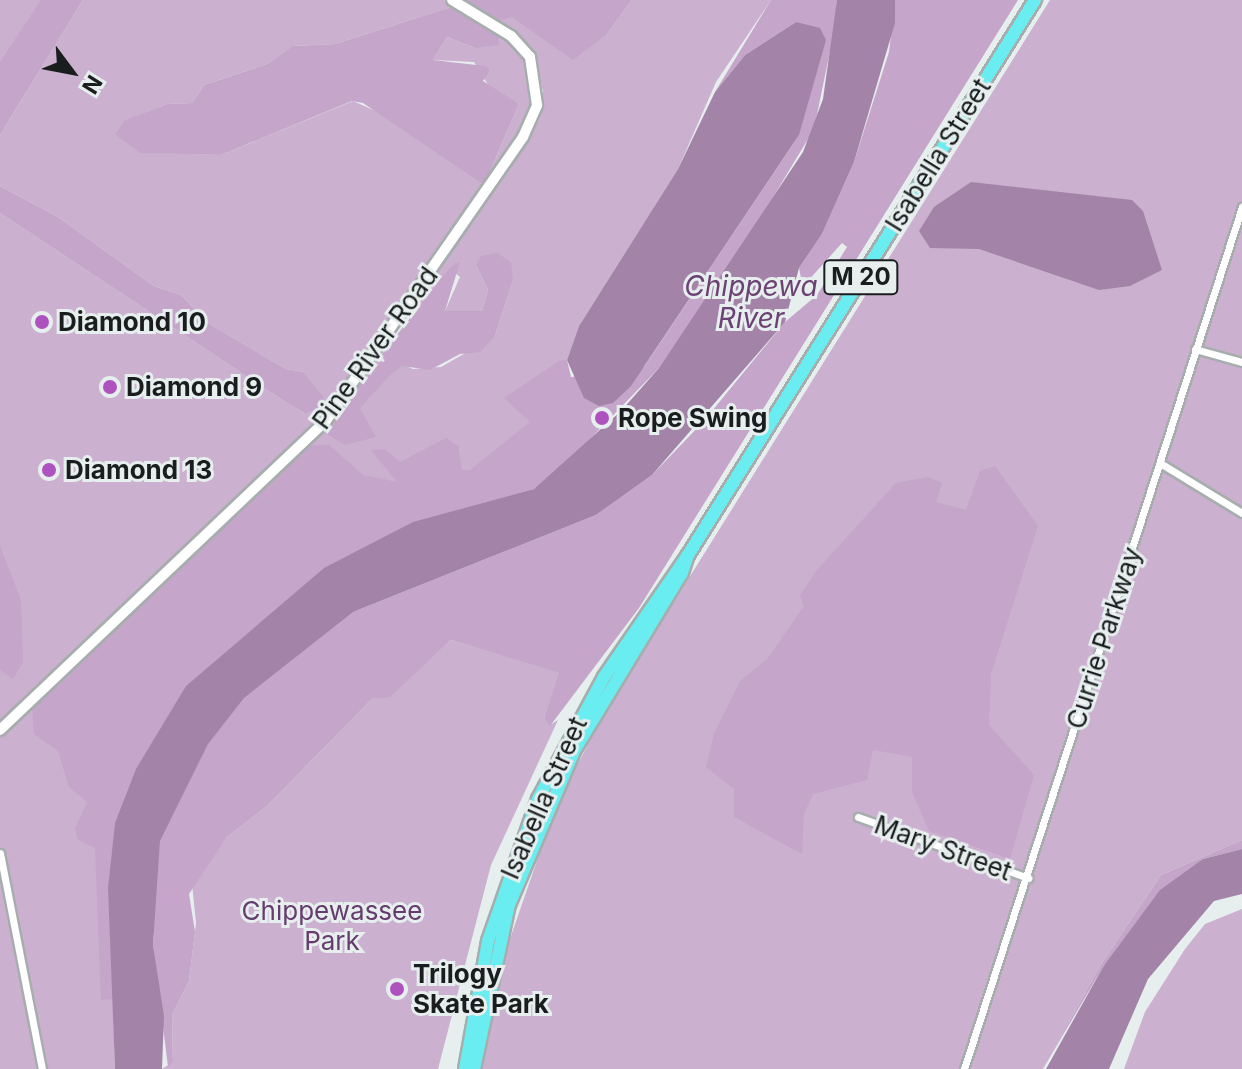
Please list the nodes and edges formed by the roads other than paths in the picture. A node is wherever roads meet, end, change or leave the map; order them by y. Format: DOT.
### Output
graph roads {
  1 [pos="452,0"];
  2 [pos="1035,0"];
  3 [pos="1242,207"];
  4 [pos="1195,349"];
  5 [pos="1242,362"];
  6 [pos="1160,463"];
  7 [pos="1242,513"];
  8 [pos="688,555"];
  9 [pos="0,730"];
  10 [pos="858,817"];
  11 [pos="0,853"];
  12 [pos="1028,878"];
  13 [pos="42,1069"];
  14 [pos="465,1069"];
  15 [pos="474,1069"];
  16 [pos="964,1069"];
  1 -- 9 [label="street, Pine River Road"];
  2 -- 8 [label="highway, Isabella Street / M 20"];
  3 -- 4 [label="street, Currie Parkway"];
  4 -- 5 [label="street"];
  4 -- 6 [label="street, Currie Parkway"];
  6 -- 7 [label="street"];
  6 -- 12 [label="street, Currie Parkway"];
  8 -- 14 [label="highway, Isabella Street / M 20"];
  8 -- 15 [label="highway, Isabella Street / M 20"];
  10 -- 12 [label="street, Mary Street"];
  11 -- 13 [label="street"];
  12 -- 16 [label="street, Currie Parkway"];
}
